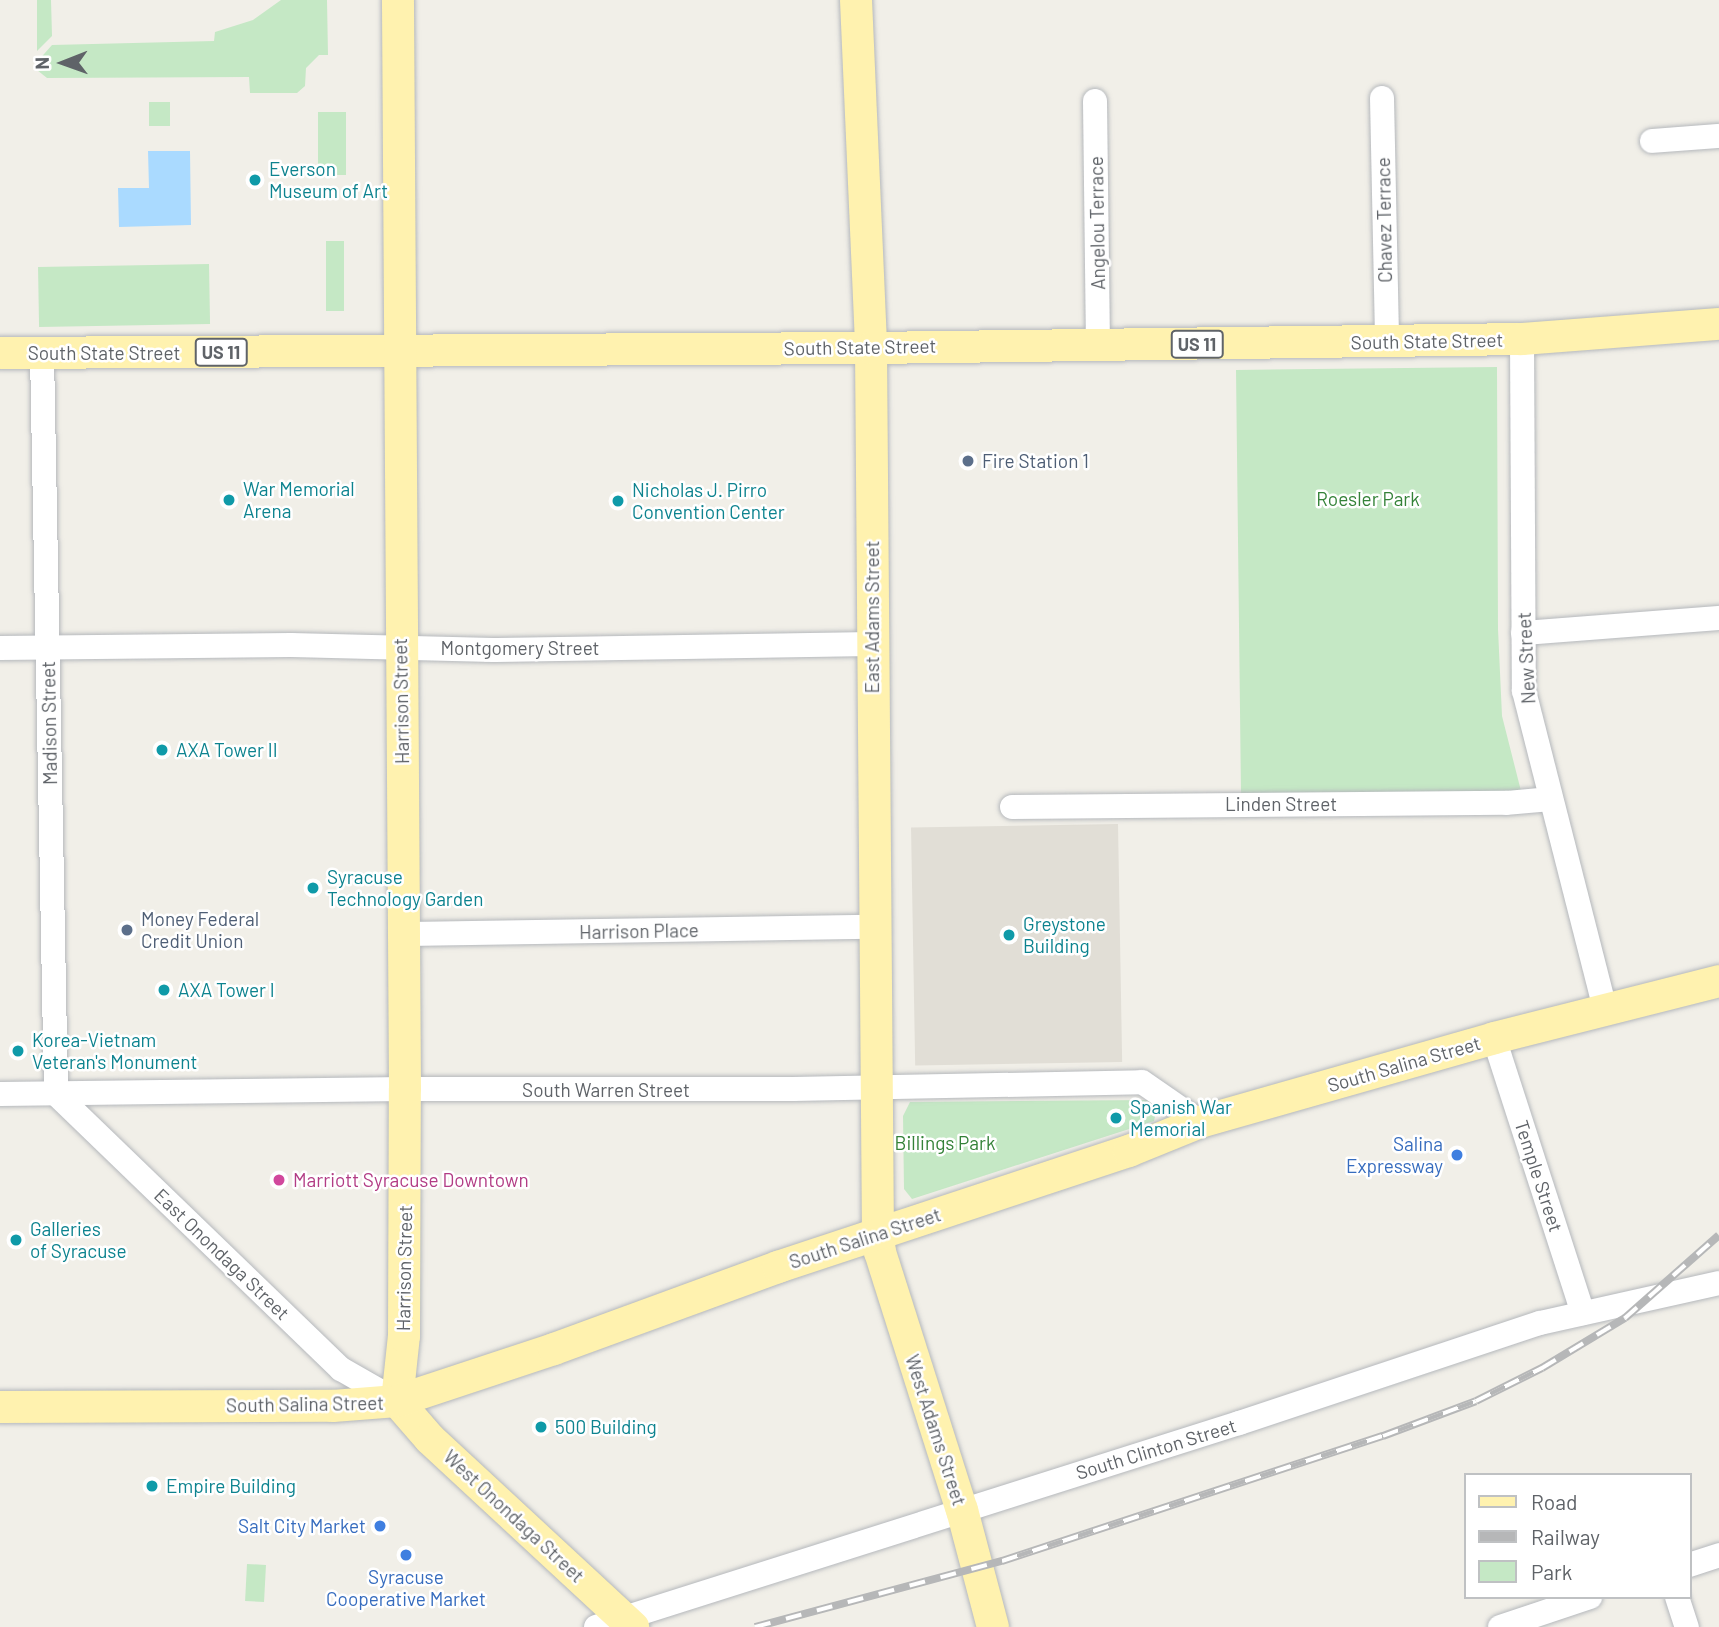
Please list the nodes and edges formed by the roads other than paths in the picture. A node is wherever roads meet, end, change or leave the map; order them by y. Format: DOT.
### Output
graph roads {
  1 [pos="398,0"];
  2 [pos="856,0"];
  3 [pos="1382,98"];
  4 [pos="1095,101"];
  5 [pos="1719,136"];
  6 [pos="1652,141"];
  7 [pos="1719,324"];
  8 [pos="1522,339"];
  9 [pos="1387,341"];
  10 [pos="1098,345"];
  11 [pos="871,348"];
  12 [pos="399,351"];
  13 [pos="0,353"];
  14 [pos="42,353"];
  15 [pos="1719,618"];
  16 [pos="1523,633"];
  17 [pos="872,644"];
  18 [pos="400,646"];
  19 [pos="48,648"];
  20 [pos="0,649"];
  21 [pos="1551,799"];
  22 [pos="1012,807"];
  23 [pos="874,927"];
  24 [pos="404,934"];
  25 [pos="1719,981"];
  26 [pos="1605,1009"];
  27 [pos="1494,1038"];
  28 [pos="875,1086"];
  29 [pos="405,1089"];
  30 [pos="0,1094"];
  31 [pos="56,1094"];
  32 [pos="1200,1122"];
  33 [pos="878,1234"];
  34 [pos="1719,1283"];
  35 [pos="1583,1313"];
  36 [pos="397,1401"];
  37 [pos="0,1407"];
  38 [pos="962,1510"];
  39 [pos="1719,1555"];
  40 [pos="1691,1564"];
  41 [pos="1584,1599"];
  42 [pos="1678,1599"];
  43 [pos="618,1624"];
  44 [pos="993,1627"];
  45 [pos="1500,1627"];
  46 [pos="1687,1627"];
  1 -- 12 [label="main road, Harrison Street"];
  2 -- 11 [label="main road, East Adams Street"];
  3 -- 9 [label="street, Chavez Terrace"];
  4 -- 10 [label="street, Angelou Terrace"];
  5 -- 6 [label="street"];
  7 -- 8 [label="main road, South State Street / US 11"];
  8 -- 9 [label="main road, South State Street / US 11"];
  8 -- 16 [label="street, New Street"];
  9 -- 10 [label="main road, South State Street / US 11"];
  10 -- 11 [label="main road, South State Street / US 11"];
  11 -- 12 [label="main road, South State Street / US 11"];
  11 -- 17 [label="main road, East Adams Street"];
  12 -- 14 [label="main road, South State Street / US 11"];
  12 -- 18 [label="main road, Harrison Street"];
  13 -- 14 [label="main road, South State Street / US 11"];
  14 -- 19 [label="street, Madison Street"];
  15 -- 16 [label="street"];
  16 -- 21 [label="street, New Street"];
  17 -- 18 [label="street, Montgomery Street"];
  17 -- 23 [label="main road, East Adams Street"];
  18 -- 19 [label="street, Montgomery Street"];
  18 -- 24 [label="main road, Harrison Street"];
  19 -- 20 [label="street, Montgomery Street"];
  19 -- 31 [label="street, Madison Street"];
  21 -- 22 [label="street, Linden Street"];
  21 -- 26 [label="street, New Street"];
  23 -- 24 [label="street, Harrison Place"];
  23 -- 28 [label="main road, East Adams Street"];
  24 -- 29 [label="main road, Harrison Street"];
  25 -- 26 [label="main road, South Salina Street"];
  26 -- 27 [label="main road, South Salina Street"];
  27 -- 32 [label="main road, South Salina Street"];
  27 -- 35 [label="street, Temple Street"];
  28 -- 29 [label="street, South Warren Street"];
  28 -- 32 [label="street, South Warren Street"];
  28 -- 33 [label="main road, East Adams Street"];
  29 -- 31 [label="street, South Warren Street"];
  29 -- 36 [label="main road, Harrison Street"];
  30 -- 31 [label="street, South Warren Street"];
  31 -- 36 [label="street, East Onondaga Street"];
  32 -- 33 [label="main road, South Salina Street"];
  33 -- 36 [label="main road, South Salina Street"];
  33 -- 38 [label="main road, West Adams Street"];
  34 -- 35 [label="street, South Clinton Street"];
  35 -- 38 [label="street, South Clinton Street"];
  36 -- 37 [label="main road, South Salina Street"];
  36 -- 43 [label="main road, West Onondaga Street"];
  38 -- 43 [label="street, South Clinton Street"];
  38 -- 44 [label="main road, West Adams Street"];
  39 -- 40 [label="street"];
  41 -- 45 [label="street"];
  42 -- 46 [label="street"];
}
